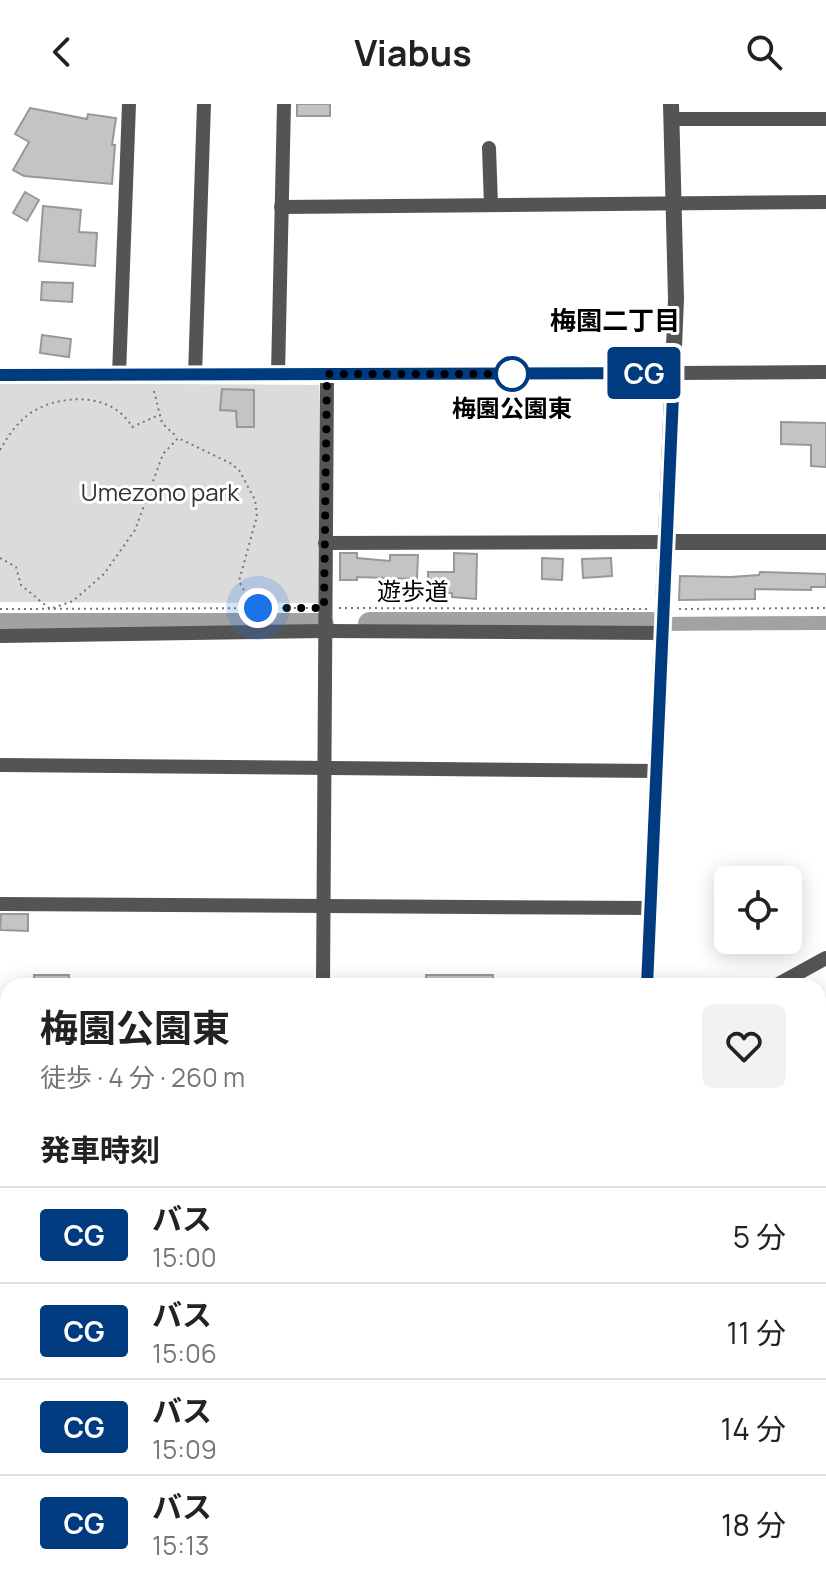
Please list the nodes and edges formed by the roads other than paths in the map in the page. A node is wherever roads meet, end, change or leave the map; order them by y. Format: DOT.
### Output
graph roads {
  1 [pos="129,104"];
  2 [pos="204,104"];
  3 [pos="284,104"];
  4 [pos="672,112"];
  5 [pos="826,119"];
  6 [pos="489,148"];
  7 [pos="826,202"];
  8 [pos="674,203"];
  9 [pos="491,205"];
  10 [pos="281,207"];
  11 [pos="826,372"];
  12 [pos="674,373"];
  13 [pos="278,374"];
  14 [pos="327,374"];
  15 [pos="0,375"];
  16 [pos="119,375"];
  17 [pos="195,375"];
  18 [pos="666,542"];
  19 [pos="826,542"];
  20 [pos="325,543"];
  21 [pos="663,623"];
  22 [pos="324,630"];
  23 [pos="0,636"];
  24 [pos="0,765"];
  25 [pos="323,768"];
  26 [pos="656,771"];
  27 [pos="0,904"];
  28 [pos="323,906"];
  29 [pos="650,908"];
  30 [pos="826,958"];
  31 [pos="323,978"];
  32 [pos="647,978"];
  33 [pos="790,978"];
  1 -- 16 [label="street"];
  2 -- 17 [label="street"];
  3 -- 10 [label="street"];
  4 -- 5 [label="street"];
  4 -- 8 [label="street"];
  6 -- 9 [label="street"];
  7 -- 8 [label="street"];
  8 -- 9 [label="street"];
  8 -- 12 [label="street"];
  9 -- 10 [label="street"];
  10 -- 13 [label="street"];
  11 -- 12 [label="street"];
  12 -- 14 [label="street"];
  12 -- 18 [label="street"];
  13 -- 14 [label="street"];
  13 -- 17 [label="street"];
  14 -- 20 [label="street"];
  15 -- 16 [label="street"];
  16 -- 17 [label="street"];
  18 -- 19 [label="street"];
  18 -- 20 [label="street"];
  18 -- 21 [label="street"];
  20 -- 22 [label="street"];
  21 -- 22 [label="street"];
  21 -- 26 [label="street"];
  22 -- 23 [label="street"];
  22 -- 25 [label="street"];
  24 -- 25 [label="street"];
  25 -- 26 [label="street"];
  25 -- 28 [label="street"];
  26 -- 29 [label="street"];
  27 -- 28 [label="street"];
  28 -- 29 [label="street"];
  28 -- 31 [label="street"];
  29 -- 32 [label="street"];
  30 -- 33 [label="street"];
}
